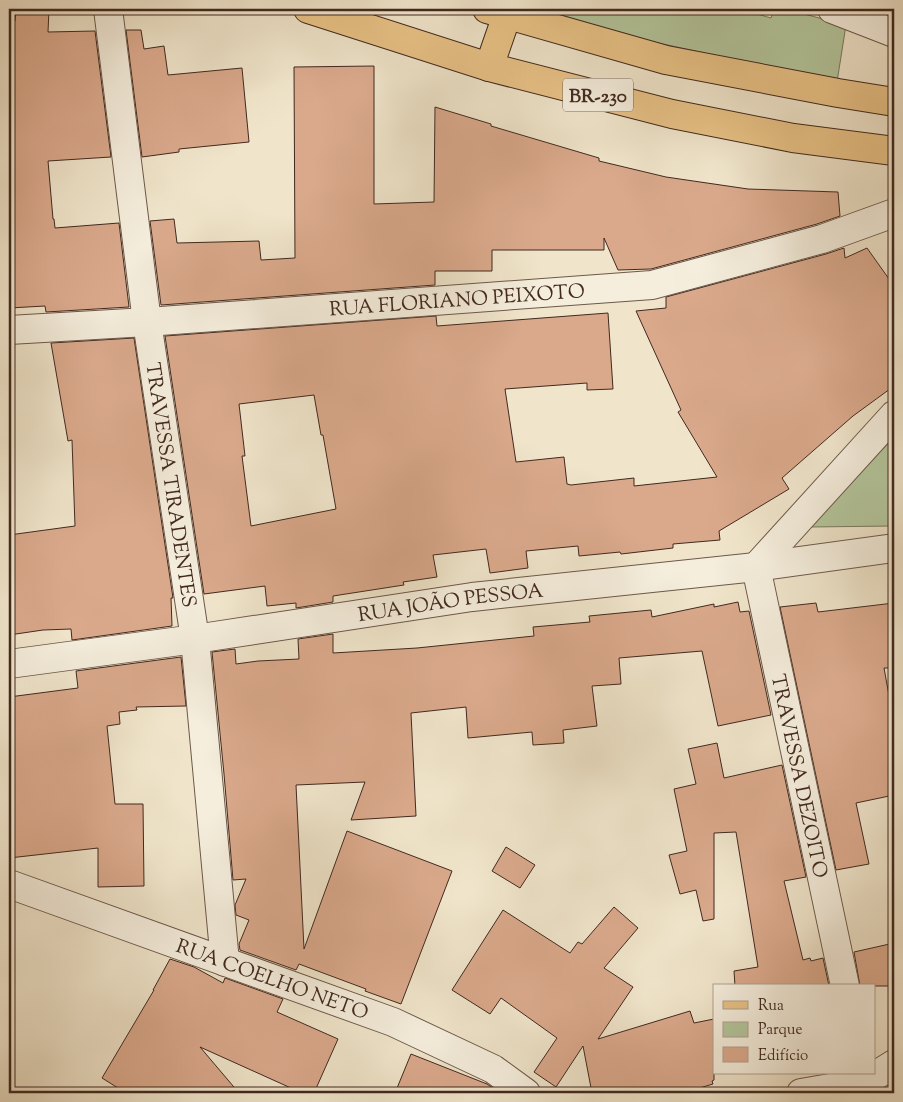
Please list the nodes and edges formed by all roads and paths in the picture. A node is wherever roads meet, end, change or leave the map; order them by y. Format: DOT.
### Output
graph roads {
  1 [pos="108,9"];
  2 [pos="308,9"];
  3 [pos="832,9"];
  4 [pos="497,12"];
  5 [pos="894,32"];
  6 [pos="489,67"];
  7 [pos="894,102"];
  8 [pos="894,151"];
  9 [pos="894,213"];
  10 [pos="146,322"];
  11 [pos="9,330"];
  12 [pos="894,415"];
  13 [pos="894,548"];
  14 [pos="756,567"];
  15 [pos="195,639"];
  16 [pos="9,664"];
  17 [pos="9,884"];
  18 [pos="225,962"];
  19 [pos="844,984"];
  20 [pos="894,1064"];
  21 [pos="876,1072"];
  22 [pos="864,1077"];
  23 [pos="894,1088"];
  24 [pos="526,1093"];
  25 [pos="802,1093"];
  1 -- 10 [label="street, TRAVESSA TIRADENTES"];
  2 -- 6 [label="main road, BR-230"];
  3 -- 5 [label="street"];
  4 -- 6 [label="main road"];
  4 -- 7 [label="main road, BR-230"];
  6 -- 8 [label="main road, BR-230"];
  9 -- 10 [label="street, RUA FLORIANO PEIXOTO"];
  10 -- 11 [label="street, RUA FLORIANO PEIXOTO"];
  10 -- 15 [label="street, TRAVESSA TIRADENTES"];
  12 -- 14 [label="street"];
  13 -- 14 [label="street, RUA JOÃO PESSOA"];
  14 -- 15 [label="street, RUA JOÃO PESSOA"];
  14 -- 19 [label="street, TRAVESSA DEZOITO"];
  15 -- 16 [label="street, RUA JOÃO PESSOA"];
  15 -- 18 [label="street, TRAVESSA TIRADENTES"];
  17 -- 18 [label="street, RUA COELHO NETO"];
  18 -- 24 [label="street, RUA COELHO NETO"];
  20 -- 21 [label="street"];
  22 -- 23 [label="street"];
  22 -- 25 [label="street"];
}
